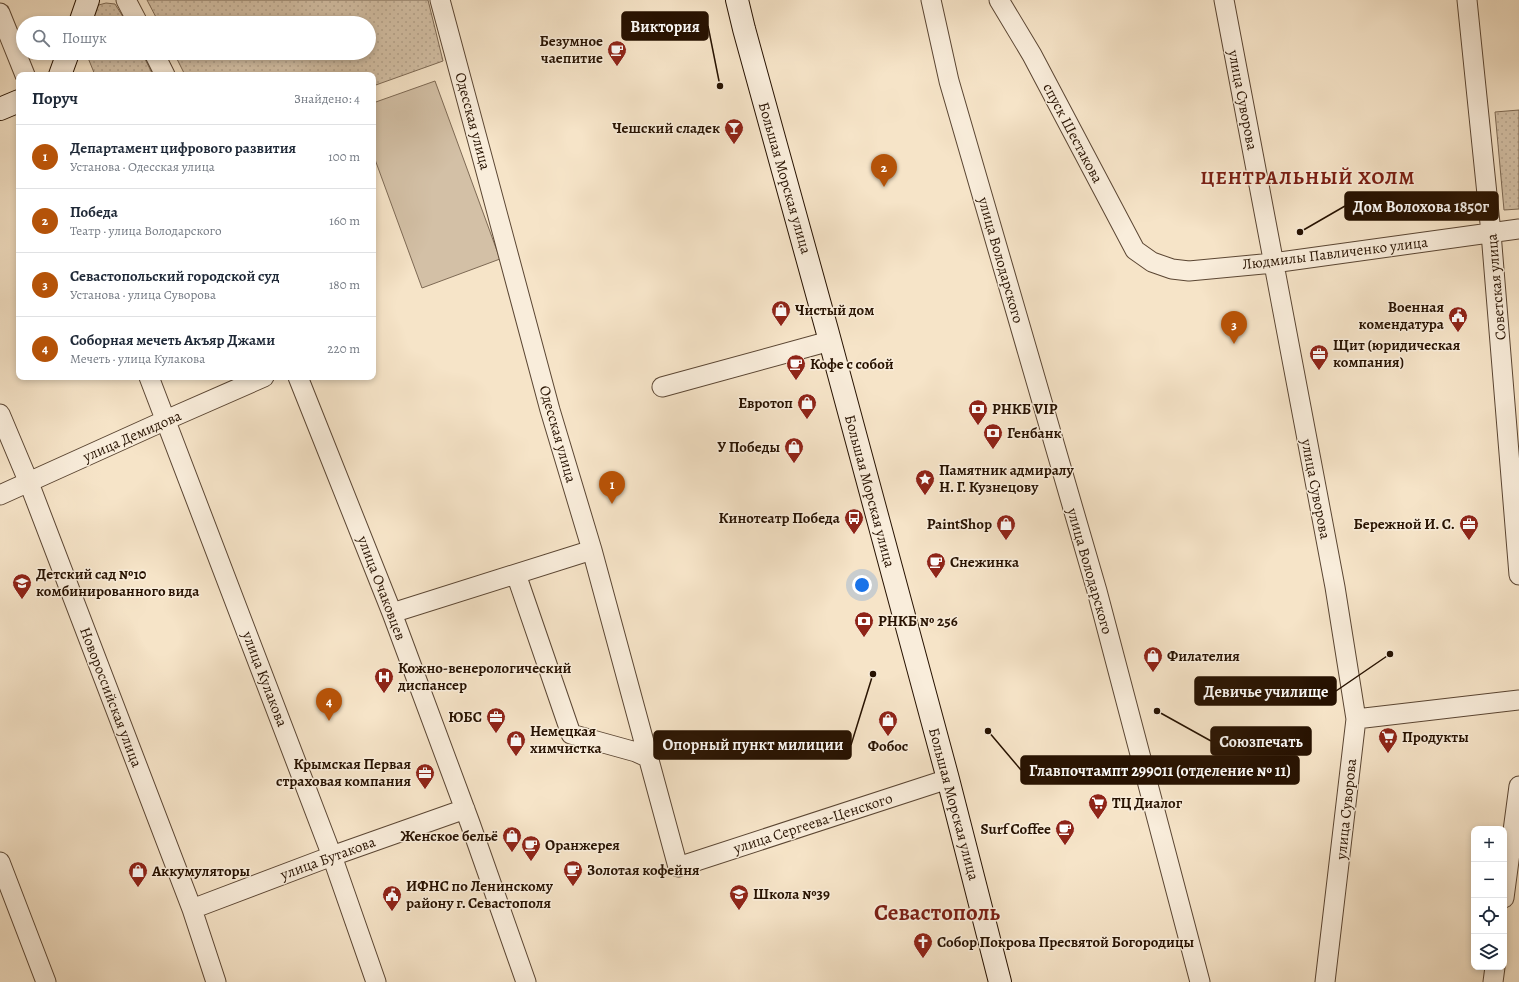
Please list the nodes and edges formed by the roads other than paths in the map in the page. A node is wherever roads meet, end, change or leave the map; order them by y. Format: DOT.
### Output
graph roads {
  1 [pos="88,0"];
  2 [pos="126,0"];
  3 [pos="440,0"];
  4 [pos="737,0"];
  5 [pos="931,0"];
  6 [pos="999,0"];
  7 [pos="1224,0"];
  8 [pos="1467,0"];
  9 [pos="0,13"];
  10 [pos="82,16"];
  11 [pos="134,16"];
  12 [pos="16,53"];
  13 [pos="19,60"];
  14 [pos="65,60"];
  15 [pos="158,60"];
  16 [pos="24,72"];
  17 [pos="61,72"];
  18 [pos="164,72"];
  19 [pos="16,102"];
  20 [pos="0,109"];
  21 [pos="1519,229"];
  22 [pos="1492,233"];
  23 [pos="1152,262"];
  24 [pos="1273,263"];
  25 [pos="830,341"];
  26 [pos="150,380"];
  27 [pos="257,380"];
  28 [pos="299,380"];
  29 [pos="662,387"];
  30 [pos="0,414"];
  31 [pos="166,420"];
  32 [pos="29,483"];
  33 [pos="0,495"];
  34 [pos="592,550"];
  35 [pos="516,574"];
  36 [pos="1519,575"];
  37 [pos="392,613"];
  38 [pos="1519,700"];
  39 [pos="1356,719"];
  40 [pos="649,758"];
  41 [pos="948,779"];
  42 [pos="1519,786"];
  43 [pos="465,809"];
  44 [pos="332,856"];
  45 [pos="0,862"];
  46 [pos="678,867"];
  47 [pos="1507,876"];
  48 [pos="192,910"];
  49 [pos="1495,970"];
  50 [pos="46,982"];
  51 [pos="216,982"];
  52 [pos="376,982"];
  53 [pos="526,982"];
  54 [pos="1000,982"];
  55 [pos="1200,982"];
  56 [pos="1325,982"];
  57 [pos="1493,982"];
  1 -- 10 [label="main road"];
  2 -- 11 [label="street"];
  3 -- 34 [label="street, Одесская улица"];
  4 -- 25 [label="main road, Большая Морская улица"];
  5 -- 55 [label="street, улица Володарского"];
  6 -- 23 [label="street, спуск Шестакова"];
  7 -- 24 [label="street, улица Суворова"];
  8 -- 22 [label="street, Советская улица"];
  9 -- 12 [label="street"];
  13 -- 16 [label="street"];
  14 -- 17 [label="main road"];
  15 -- 18 [label="street"];
  19 -- 20 [label="main road"];
  21 -- 22 [label="street, Людмилы Павличенко улица"];
  22 -- 24 [label="street, Людмилы Павличенко улица"];
  22 -- 36 [label="street, Советская улица"];
  23 -- 24 [label="street, Людмилы Павличенко улица"];
  24 -- 39 [label="street, улица Суворова"];
  25 -- 29 [label="street"];
  25 -- 41 [label="main road, Большая Морская улица"];
  26 -- 31 [label="street, улица Кулакова"];
  27 -- 31 [label="street, улица Демидова"];
  28 -- 37 [label="street, улица Очаковцев"];
  30 -- 32 [label="street, Новороссийская улица"];
  31 -- 32 [label="street, улица Демидова"];
  31 -- 44 [label="street, улица Кулакова"];
  32 -- 33 [label="street, улица Демидова"];
  32 -- 48 [label="street, Новороссийская улица"];
  34 -- 35 [label="street"];
  34 -- 40 [label="street, Одесская улица"];
  35 -- 37 [label="street"];
  35 -- 40 [label="street"];
  37 -- 43 [label="street, улица Очаковцев"];
  38 -- 39 [label="street"];
  39 -- 56 [label="street, улица Суворова"];
  40 -- 46 [label="street, Одесская улица"];
  41 -- 46 [label="street, улица Сергеева-Ценского"];
  41 -- 54 [label="main road, Большая Морская улица"];
  42 -- 47 [label="street"];
  43 -- 44 [label="street, улица Бутакова"];
  43 -- 53 [label="street, улица Очаковцев"];
  44 -- 48 [label="street, улица Бутакова"];
  44 -- 52 [label="street, улица Кулакова"];
  45 -- 50 [label="street"];
  48 -- 51 [label="street, Новороссийская улица"];
  49 -- 57 [label="street"];
}
